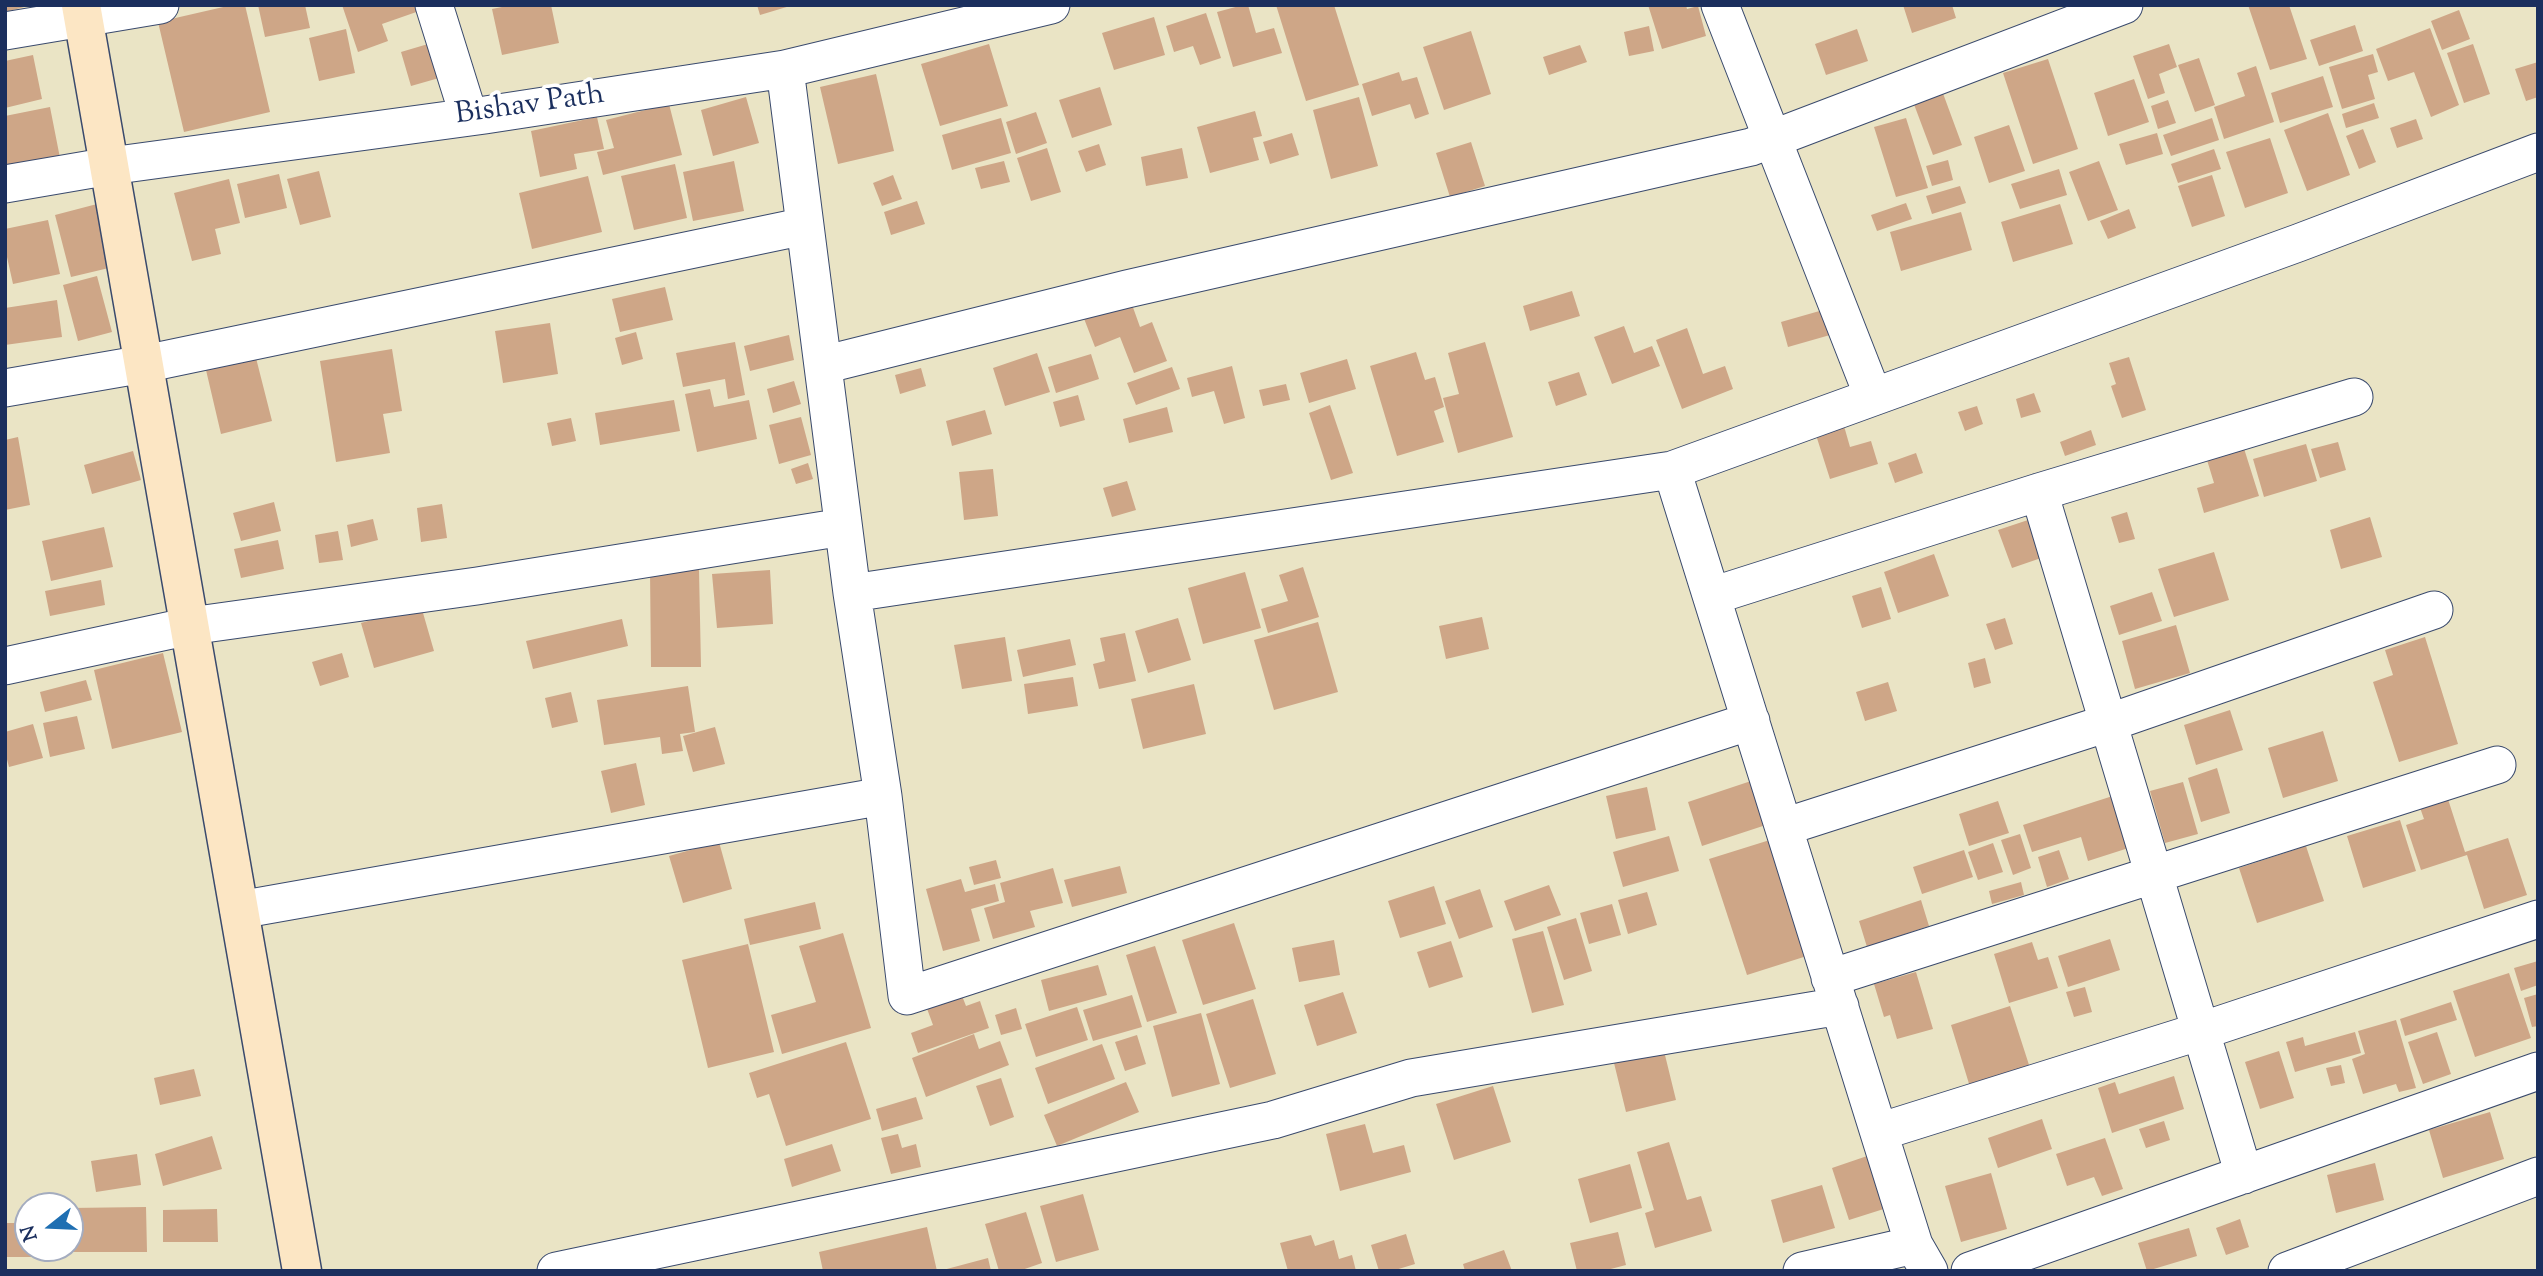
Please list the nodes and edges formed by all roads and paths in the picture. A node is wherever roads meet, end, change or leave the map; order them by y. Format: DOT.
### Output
graph roads {
  1 [pos="160,5"];
  2 [pos="434,5"];
  3 [pos="1051,5"];
  4 [pos="1720,5"];
  5 [pos="2124,5"];
  6 [pos="82,12"];
  7 [pos="965,15"];
  8 [pos="5,31"];
  9 [pos="785,69"];
  10 [pos="469,117"];
  11 [pos="1772,139"];
  12 [pos="2538,152"];
  13 [pos="110,166"];
  14 [pos="5,184"];
  15 [pos="805,226"];
  16 [pos="144,364"];
  17 [pos="823,365"];
  18 [pos="5,388"];
  19 [pos="1873,396"];
  20 [pos="2354,397"];
  21 [pos="1672,470"];
  22 [pos="2039,492"];
  23 [pos="843,527"];
  24 [pos="852,593"];
  25 [pos="1712,596"];
  26 [pos="2434,610"];
  27 [pos="190,626"];
  28 [pos="5,666"];
  29 [pos="1751,721"];
  30 [pos="2108,723"];
  31 [pos="2497,765"];
  32 [pos="883,796"];
  33 [pos="1784,827"];
  34 [pos="2154,876"];
  35 [pos="239,910"];
  36 [pos="2538,919"];
  37 [pos="1835,992"];
  38 [pos="2201,1031"];
  39 [pos="2538,1071"];
  40 [pos="1879,1132"];
  41 [pos="2244,1175"];
  42 [pos="2538,1176"];
  43 [pos="1922,1258"];
  44 [pos="302,1271"];
  45 [pos="556,1271"];
  46 [pos="1802,1271"];
  47 [pos="1970,1271"];
  48 [pos="2287,1271"];
  1 -- 6 [label="street"];
  2 -- 10 [label="street"];
  3 -- 7 [label="street, Bishav Path"];
  4 -- 11 [label="street"];
  5 -- 11 [label="street"];
  6 -- 8 [label="street"];
  6 -- 13 [label="street"];
  7 -- 9 [label="street, Bishav Path"];
  9 -- 10 [label="street, Bishav Path"];
  9 -- 15 [label="street"];
  10 -- 13 [label="street, Bishav Path"];
  11 -- 17 [label="street"];
  11 -- 19 [label="street"];
  12 -- 19 [label="street"];
  13 -- 14 [label="street, Bishav Path"];
  13 -- 16 [label="street"];
  15 -- 16 [label="street"];
  15 -- 17 [label="street"];
  16 -- 18 [label="street"];
  16 -- 27 [label="street"];
  17 -- 23 [label="street"];
  19 -- 21 [label="street"];
  20 -- 22 [label="street"];
  21 -- 24 [label="street"];
  21 -- 25 [label="street"];
  22 -- 25 [label="street"];
  22 -- 30 [label="street"];
  23 -- 24 [label="street"];
  23 -- 27 [label="street"];
  24 -- 32 [label="street"];
  25 -- 29 [label="street"];
  26 -- 30 [label="street"];
  27 -- 28 [label="street"];
  27 -- 35 [label="street"];
  29 -- 32 [label="street"];
  29 -- 33 [label="street"];
  30 -- 33 [label="street"];
  30 -- 34 [label="street"];
  31 -- 34 [label="street"];
  32 -- 35 [label="street"];
  33 -- 37 [label="street"];
  34 -- 37 [label="street"];
  34 -- 38 [label="street"];
  35 -- 44 [label="street"];
  36 -- 38 [label="street"];
  37 -- 40 [label="street"];
  37 -- 45 [label="street"];
  38 -- 40 [label="street"];
  38 -- 41 [label="street"];
  39 -- 41 [label="street"];
  40 -- 43 [label="street"];
  41 -- 47 [label="street"];
  42 -- 48 [label="street"];
  43 -- 46 [label="street"];
}
